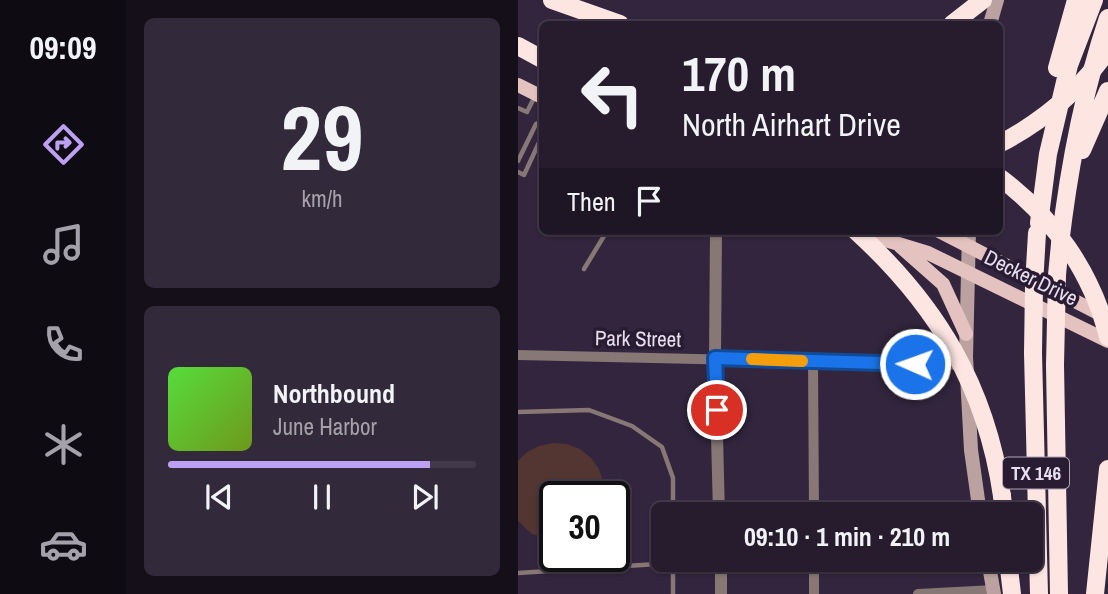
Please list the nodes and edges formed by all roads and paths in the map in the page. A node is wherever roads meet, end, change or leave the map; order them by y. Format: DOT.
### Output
graph roads {
  1 [pos="550,0"];
  2 [pos="983,0"];
  3 [pos="997,0"];
  4 [pos="1076,0"];
  5 [pos="1094,0"];
  6 [pos="1108,18"];
  7 [pos="590,21"];
  8 [pos="612,21"];
  9 [pos="955,21"];
  10 [pos="991,21"];
  11 [pos="518,46"];
  12 [pos="1108,51"];
  13 [pos="539,57"];
  14 [pos="518,85"];
  15 [pos="1108,91"];
  16 [pos="539,95"];
  17 [pos="518,108"];
  18 [pos="539,122"];
  19 [pos="539,142"];
  20 [pos="1003,142"];
  21 [pos="1048,154"];
  22 [pos="518,161"];
  23 [pos="518,172"];
  24 [pos="1003,180"];
  25 [pos="1065,200"];
  26 [pos="605,235"];
  27 [pos="716,235"];
  28 [pos="859,235"];
  29 [pos="869,235"];
  30 [pos="969,238"];
  31 [pos="897,243"];
  32 [pos="584,269"];
  33 [pos="967,272"];
  34 [pos="1108,318"];
  35 [pos="967,334"];
  36 [pos="1108,339"];
  37 [pos="518,355"];
  38 [pos="715,358"];
  39 [pos="813,361"];
  40 [pos="967,365"];
  41 [pos="518,412"];
  42 [pos="1108,469"];
  43 [pos="673,502"];
  44 [pos="719,502"];
  45 [pos="814,502"];
  46 [pos="978,502"];
  47 [pos="1003,502"];
  48 [pos="651,564"];
  49 [pos="673,572"];
  50 [pos="721,572"];
  51 [pos="814,572"];
  52 [pos="992,572"];
  53 [pos="1006,572"];
  54 [pos="518,573"];
  55 [pos="1000,593"];
  56 [pos="673,594"];
  57 [pos="722,594"];
  58 [pos="814,594"];
  59 [pos="918,594"];
  60 [pos="1039,594"];
  61 [pos="1059,594"];
  62 [pos="1096,594"];
  1 -- 7 [label="main road"];
  1 -- 8 [label="highway"];
  2 -- 9 [label="highway"];
  3 -- 10 [label="main road"];
  4 -- 21 [label="highway"];
  5 -- 21 [label="highway, TX 146"];
  6 -- 25 [label="highway, TX 146"];
  11 -- 13 [label="highway"];
  12 -- 20 [label="highway, bridge"];
  14 -- 16 [label="main road"];
  15 -- 25 [label="highway"];
  16 -- 17 [label="lane"];
  18 -- 22 [label="lane"];
  19 -- 23 [label="lane"];
  21 -- 60 [label="highway, TX 146, bridge"];
  24 -- 36 [label="highway, bridge"];
  25 -- 61 [label="highway, TX 146, bridge"];
  26 -- 32 [label="lane"];
  27 -- 38 [label="street"];
  28 -- 47 [label="highway, bridge"];
  29 -- 31 [label="main road, Decker Drive"];
  30 -- 33 [label="main road"];
  30 -- 34 [label="main road, Decker Drive"];
  31 -- 33 [label="main road, Decker Drive"];
  31 -- 35 [label="main road"];
  33 -- 35 [label="main road"];
  33 -- 36 [label="main road, Decker Drive"];
  35 -- 40 [label="main road"];
  37 -- 38 [label="street, Park Street"];
  38 -- 39 [label="street, Park Street"];
  38 -- 44 [label="street"];
  39 -- 40 [label="street, Park Street"];
  39 -- 45 [label="street"];
  40 -- 46 [label="main road"];
  41 -- 43 [label="lane"];
  42 -- 62 [label="highway"];
  48 -- 54 [label="lane"];
  49 -- 56 [label="lane"];
  50 -- 57 [label="street"];
  51 -- 58 [label="street"];
  52 -- 55 [label="main road"];
  53 -- 55 [label="highway"];
  55 -- 59 [label="street"];
}
